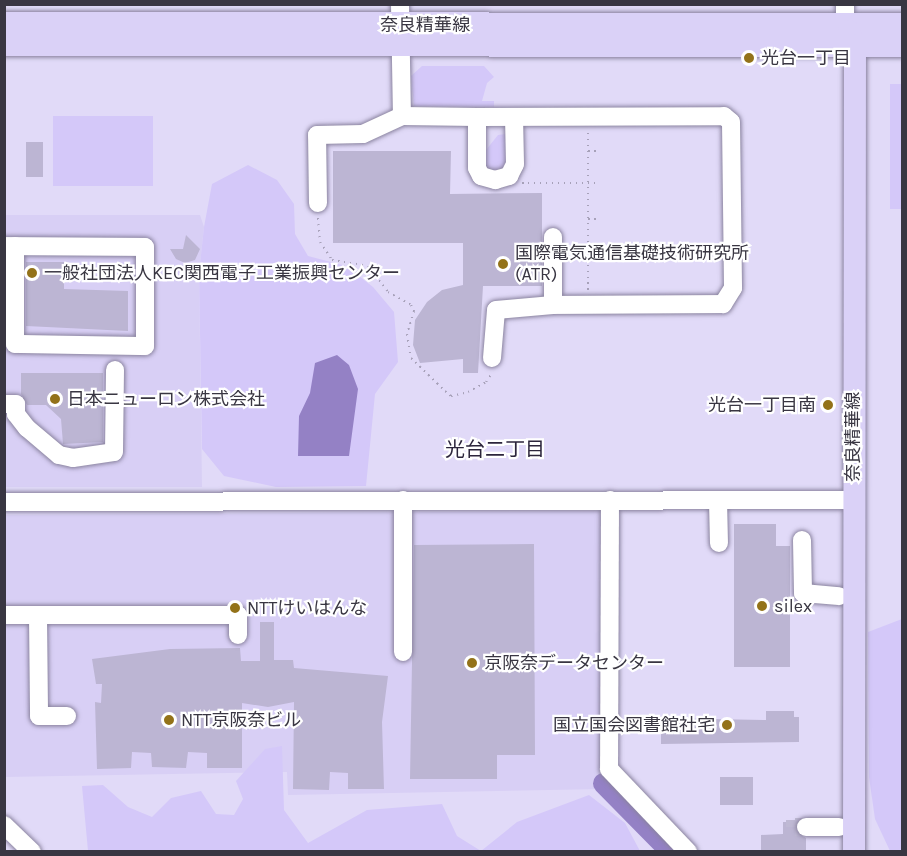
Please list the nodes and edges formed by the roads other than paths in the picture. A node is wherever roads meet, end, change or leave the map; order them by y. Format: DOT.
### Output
graph roads {
  1 [pos="4,23"];
  2 [pos="903,24"];
  3 [pos="400,25"];
  4 [pos="846,30"];
  5 [pos="4,45"];
  6 [pos="903,46"];
  7 [pos="402,116"];
  8 [pos="477,117"];
  9 [pos="514,117"];
  10 [pos="318,203"];
  11 [pos="553,237"];
  12 [pos="10,246"];
  13 [pos="553,305"];
  14 [pos="492,358"];
  15 [pos="115,370"];
  16 [pos="4,404"];
  17 [pos="403,500"];
  18 [pos="610,500"];
  19 [pos="718,500"];
  20 [pos="845,500"];
  21 [pos="4,502"];
  22 [pos="802,540"];
  23 [pos="719,543"];
  24 [pos="839,596"];
  25 [pos="4,615"];
  26 [pos="38,616"];
  27 [pos="238,635"];
  28 [pos="404,652"];
  29 [pos="67,716"];
  30 [pos="4,825"];
  31 [pos="807,827"];
  32 [pos="839,827"];
  33 [pos="32,852"];
  34 [pos="688,852"];
  35 [pos="839,852"];
  36 [pos="854,852"];
  1 -- 3 [label="main road, 奈良精華線"];
  2 -- 4 [label="main road"];
  3 -- 4 [label="main road, 奈良精華線"];
  3 -- 5 [label="main road, 奈良精華線"];
  3 -- 7 [label="street"];
  4 -- 6 [label="main road"];
  4 -- 20 [label="main road, 奈良精華線"];
  7 -- 8 [label="street"];
  7 -- 10 [label="street"];
  8 -- 9 [label="street"];
  8 -- 9 [label="street"];
  9 -- 13 [label="street"];
  11 -- 13 [label="street"];
  12 -- 12 [label="street"];
  13 -- 14 [label="street"];
  15 -- 16 [label="street"];
  17 -- 18 [label="street"];
  17 -- 21 [label="street"];
  17 -- 28 [label="street"];
  18 -- 19 [label="street"];
  18 -- 34 [label="street"];
  19 -- 20 [label="street"];
  19 -- 23 [label="street"];
  20 -- 24 [label="main road, 奈良精華線"];
  20 -- 36 [label="main road, 奈良精華線"];
  22 -- 24 [label="street"];
  24 -- 32 [label="main road, 奈良精華線"];
  25 -- 26 [label="street"];
  26 -- 27 [label="street"];
  26 -- 29 [label="street"];
  30 -- 33 [label="street"];
  31 -- 32 [label="street"];
  32 -- 35 [label="main road, 奈良精華線"];
}
